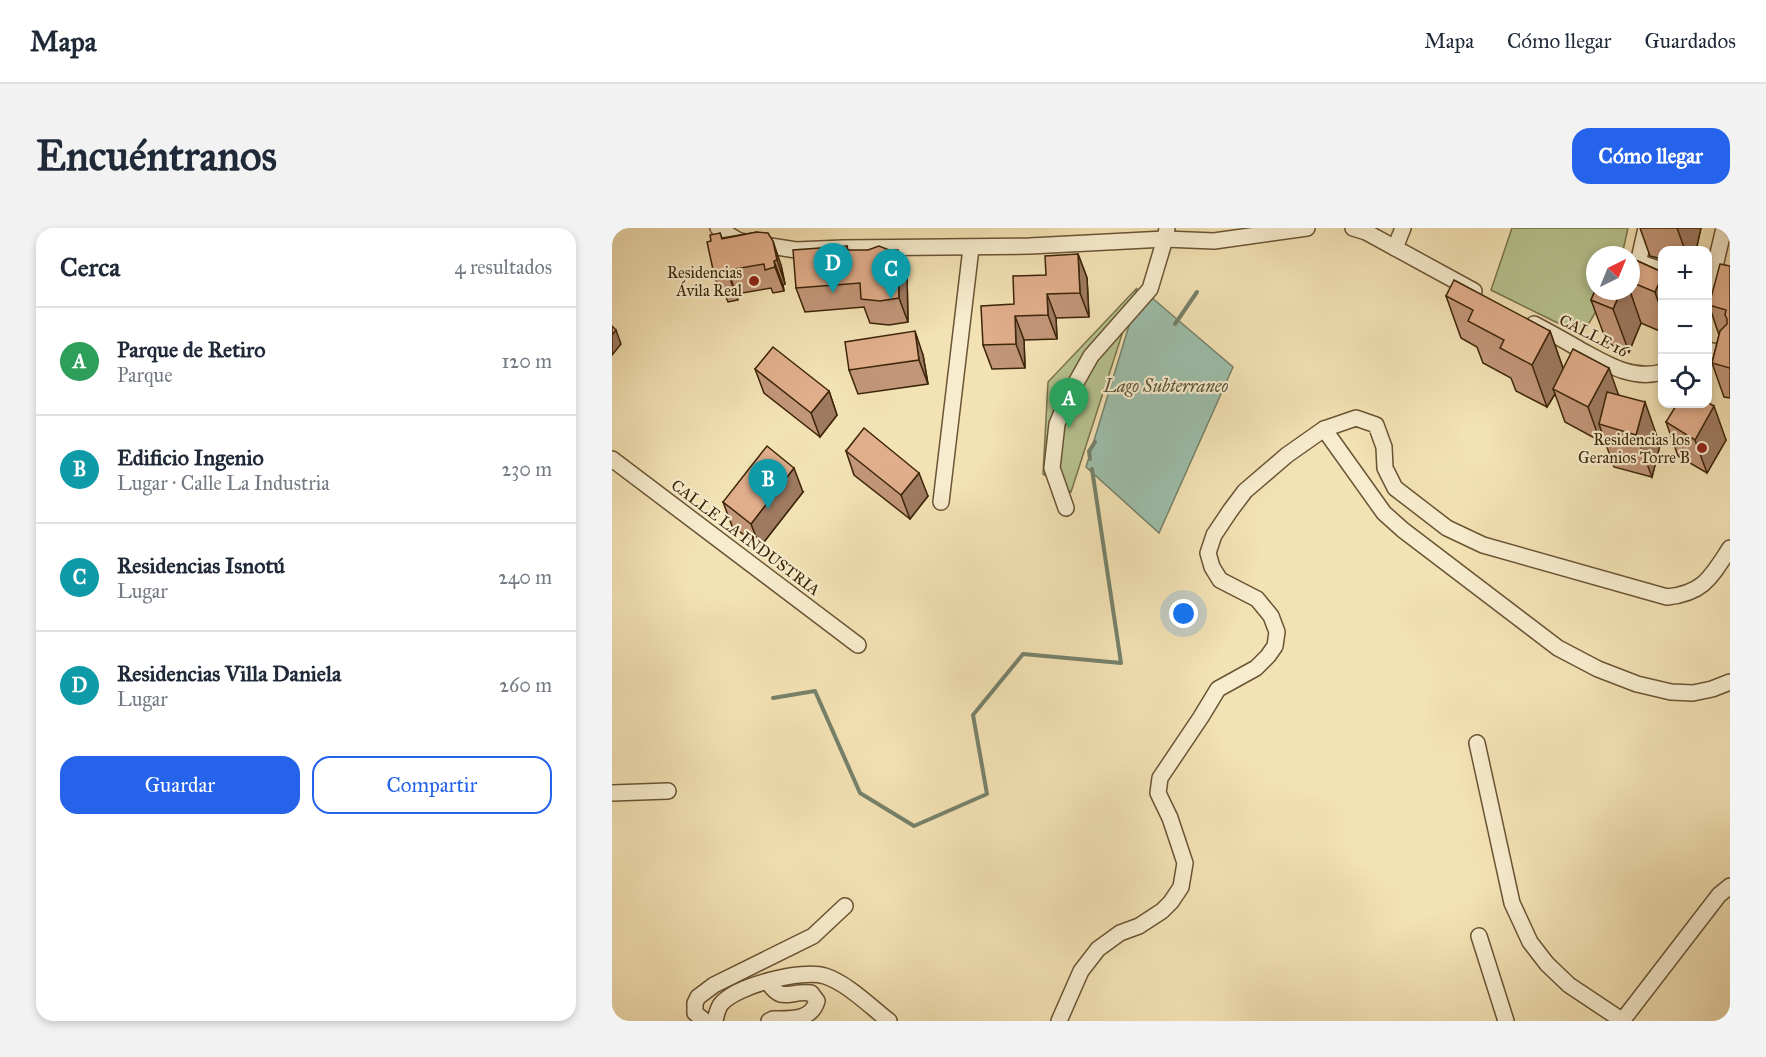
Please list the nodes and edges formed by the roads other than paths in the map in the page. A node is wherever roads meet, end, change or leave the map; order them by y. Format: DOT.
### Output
graph roads {
  1 [pos="718,228"];
  2 [pos="1307,228"];
  3 [pos="1353,228"];
  4 [pos="1403,228"];
  5 [pos="1646,228"];
  6 [pos="1726,233"];
  7 [pos="1166,234"];
  8 [pos="971,248"];
  9 [pos="1395,248"];
  10 [pos="1658,269"];
  11 [pos="1712,272"];
  12 [pos="1490,300"];
  13 [pos="1522,317"];
  14 [pos="1712,351"];
  15 [pos="1730,356"];
  16 [pos="1658,374"];
  17 [pos="1324,429"];
  18 [pos="612,459"];
  19 [pos="941,502"];
  20 [pos="1066,508"];
  21 [pos="1730,548"];
  22 [pos="858,645"];
  23 [pos="1730,682"];
  24 [pos="1477,743"];
  25 [pos="668,791"];
  26 [pos="612,794"];
  27 [pos="1730,886"];
  28 [pos="845,906"];
  29 [pos="1479,936"];
  30 [pos="768,982"];
  31 [pos="705,1021"];
  32 [pos="715,1021"];
  33 [pos="769,1021"];
  34 [pos="889,1021"];
  35 [pos="1059,1021"];
  36 [pos="1506,1021"];
  37 [pos="1623,1021"];
  1 -- 8 [label="street"];
  2 -- 7 [label="street"];
  3 -- 9 [label="street"];
  4 -- 9 [label="street"];
  5 -- 10 [label="street"];
  6 -- 11 [label="street"];
  7 -- 8 [label="street"];
  7 -- 20 [label="street"];
  8 -- 19 [label="street"];
  9 -- 12 [label="street"];
  13 -- 16 [label="street, CALLE 16"];
  14 -- 15 [label="street"];
  17 -- 21 [label="street"];
  17 -- 23 [label="street"];
  17 -- 35 [label="street"];
  18 -- 22 [label="street, CALLE LA INDUSTRIA"];
  24 -- 37 [label="street"];
  25 -- 26 [label="street"];
  27 -- 37 [label="street"];
  28 -- 31 [label="street"];
  29 -- 36 [label="street"];
  30 -- 32 [label="street"];
  30 -- 33 [label="street"];
  30 -- 34 [label="street"];
}
